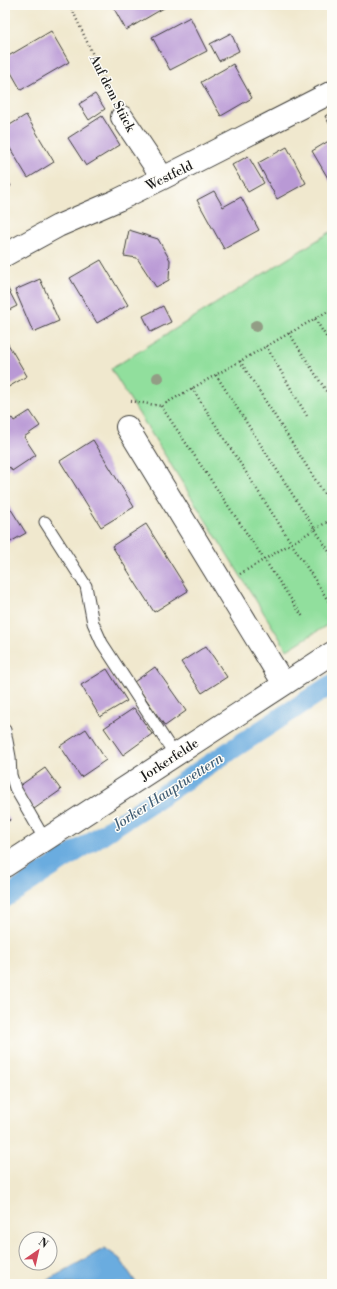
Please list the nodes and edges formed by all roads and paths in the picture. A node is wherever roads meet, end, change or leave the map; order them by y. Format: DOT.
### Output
graph roads {
  1 [pos="70,5"];
  2 [pos="332,92"];
  3 [pos="122,117"];
  4 [pos="163,178"];
  5 [pos="5,255"];
  6 [pos="332,309"];
  7 [pos="315,319"];
  8 [pos="289,334"];
  9 [pos="266,346"];
  10 [pos="332,346"];
  11 [pos="240,361"];
  12 [pos="216,375"];
  13 [pos="192,388"];
  14 [pos="332,400"];
  15 [pos="131,401"];
  16 [pos="161,406"];
  17 [pos="307,416"];
  18 [pos="128,427"];
  19 [pos="332,506"];
  20 [pos="332,519"];
  21 [pos="45,522"];
  22 [pos="315,529"];
  23 [pos="292,544"];
  24 [pos="332,556"];
  25 [pos="265,560"];
  26 [pos="224,585"];
  27 [pos="329,602"];
  28 [pos="303,617"];
  29 [pos="332,652"];
  30 [pos="284,684"];
  31 [pos="5,730"];
  32 [pos="175,755"];
  33 [pos="44,840"];
  34 [pos="5,866"];
  1 -- 3 [label="path, Auf dem Stück"];
  2 -- 4 [label="street, Westfeld"];
  3 -- 4 [label="street, Auf dem Stück"];
  4 -- 5 [label="street, Westfeld"];
  6 -- 7 [label="path"];
  7 -- 8 [label="path"];
  7 -- 10 [label="path"];
  8 -- 9 [label="path"];
  8 -- 14 [label="path"];
  9 -- 11 [label="path"];
  9 -- 17 [label="path"];
  11 -- 12 [label="path"];
  11 -- 19 [label="path"];
  12 -- 13 [label="path"];
  12 -- 22 [label="path"];
  13 -- 16 [label="path"];
  13 -- 23 [label="path"];
  15 -- 16 [label="path"];
  16 -- 25 [label="path"];
  18 -- 26 [label="street"];
  20 -- 22 [label="path"];
  21 -- 32 [label="lane"];
  22 -- 23 [label="path"];
  22 -- 24 [label="path"];
  23 -- 25 [label="path"];
  23 -- 27 [label="path"];
  25 -- 26 [label="path"];
  25 -- 28 [label="path"];
  26 -- 30 [label="street"];
  29 -- 30 [label="street, Jorkerfelde"];
  30 -- 32 [label="street, Jorkerfelde"];
  31 -- 33 [label="lane"];
  32 -- 33 [label="street, Jorkerfelde"];
  33 -- 34 [label="street, Jorkerfelde"];
}
